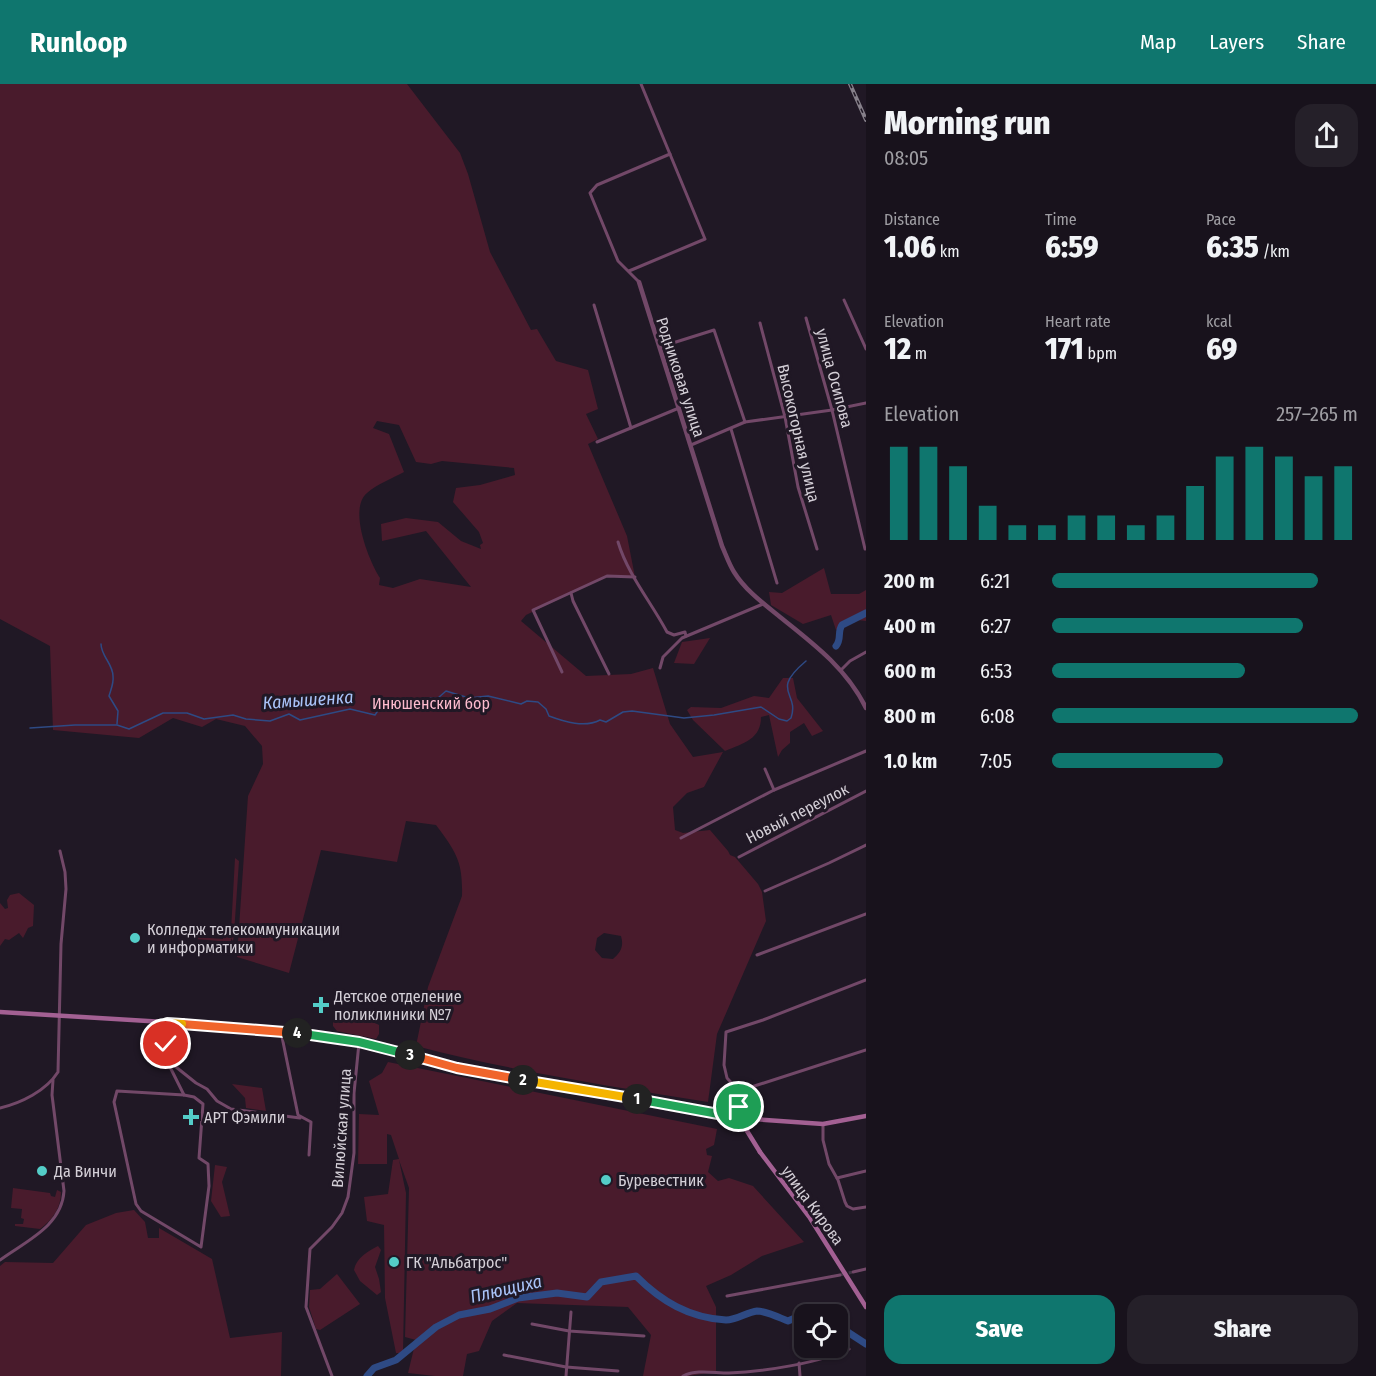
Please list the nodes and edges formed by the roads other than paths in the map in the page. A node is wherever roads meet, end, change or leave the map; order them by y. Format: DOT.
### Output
graph roads {
  1 [pos="641,84"];
  2 [pos="670,154"];
  3 [pos="629,271"];
  4 [pos="639,282"];
  5 [pos="844,300"];
  6 [pos="594,305"];
  7 [pos="806,318"];
  8 [pos="760,323"];
  9 [pos="660,348"];
  10 [pos="866,349"];
  11 [pos="866,403"];
  12 [pos="679,408"];
  13 [pos="832,410"];
  14 [pos="785,417"];
  15 [pos="746,422"];
  16 [pos="632,428"];
  17 [pos="731,429"];
  18 [pos="597,442"];
  19 [pos="690,445"];
  20 [pos="618,542"];
  21 [pos="817,549"];
  22 [pos="865,549"];
  23 [pos="635,577"];
  24 [pos="777,583"];
  25 [pos="571,593"];
  26 [pos="764,604"];
  27 [pos="686,636"];
  28 [pos="866,652"];
  29 [pos="660,668"];
  30 [pos="841,670"];
  31 [pos="562,672"];
  32 [pos="609,674"];
  33 [pos="863,696"];
  34 [pos="866,708"];
  35 [pos="866,751"];
  36 [pos="765,769"];
  37 [pos="774,790"];
  38 [pos="866,791"];
  39 [pos="681,838"];
  40 [pos="866,845"];
  41 [pos="60,851"];
  42 [pos="740,857"];
  43 [pos="765,891"];
  44 [pos="866,914"];
  45 [pos="757,955"];
  46 [pos="866,980"];
  47 [pos="0,1012"];
  48 [pos="59,1017"];
  49 [pos="167,1023"];
  50 [pos="280,1031"];
  51 [pos="359,1042"];
  52 [pos="866,1050"];
  53 [pos="166,1059"];
  54 [pos="54,1078"];
  55 [pos="739,1091"];
  56 [pos="184,1095"];
  57 [pos="0,1108"];
  58 [pos="866,1116"];
  59 [pos="300,1118"];
  60 [pos="740,1118"];
  61 [pos="823,1124"];
  62 [pos="309,1155"];
  63 [pos="866,1171"];
  64 [pos="837,1178"];
  65 [pos="866,1207"];
  66 [pos="0,1260"];
  67 [pos="866,1269"];
  68 [pos="853,1272"];
  69 [pos="840,1275"];
  70 [pos="727,1296"];
  71 [pos="866,1307"];
  72 [pos="571,1312"];
  73 [pos="532,1324"];
  74 [pos="569,1331"];
  75 [pos="644,1336"];
  76 [pos="849,1349"];
  77 [pos="504,1355"];
  78 [pos="799,1363"];
  79 [pos="566,1367"];
  80 [pos="618,1371"];
  81 [pos="332,1376"];
  82 [pos="566,1376"];
  83 [pos="683,1376"];
  84 [pos="800,1376"];
  1 -- 2 [label="street"];
  2 -- 3 [label="street"];
  2 -- 3 [label="street, Родниковая улица"];
  3 -- 4 [label="street, Родниковая улица"];
  4 -- 9 [label="street, Родниковая улица"];
  5 -- 10 [label="street"];
  6 -- 16 [label="street"];
  7 -- 13 [label="street, улица Осипова"];
  8 -- 14 [label="street, Высокогорная улица"];
  9 -- 12 [label="street, Родниковая улица"];
  9 -- 15 [label="street"];
  11 -- 13 [label="street"];
  12 -- 16 [label="street"];
  12 -- 19 [label="street, Родниковая улица"];
  13 -- 14 [label="street"];
  13 -- 22 [label="street, улица Осипова"];
  14 -- 15 [label="street"];
  14 -- 21 [label="street, Высокогорная улица"];
  15 -- 17 [label="street"];
  16 -- 18 [label="street"];
  17 -- 19 [label="street"];
  17 -- 24 [label="street"];
  19 -- 26 [label="street, Родниковая улица"];
  20 -- 23 [label="street"];
  23 -- 25 [label="street"];
  23 -- 27 [label="street"];
  25 -- 31 [label="street"];
  25 -- 32 [label="street"];
  26 -- 27 [label="street"];
  26 -- 30 [label="street, Родниковая улица"];
  27 -- 29 [label="street"];
  28 -- 30 [label="street"];
  30 -- 33 [label="street, Родниковая улица"];
  33 -- 34 [label="street, Родниковая улица"];
  35 -- 37 [label="street"];
  36 -- 37 [label="street"];
  37 -- 39 [label="street"];
  38 -- 42 [label="street, Новый переулок"];
  40 -- 43 [label="street"];
  41 -- 48 [label="street"];
  44 -- 45 [label="street"];
  46 -- 55 [label="street"];
  47 -- 48 [label="main road"];
  48 -- 49 [label="main road"];
  48 -- 54 [label="street"];
  49 -- 50 [label="main road"];
  49 -- 53 [label="street"];
  50 -- 51 [label="main road"];
  50 -- 59 [label="street, Вилюйская улица"];
  51 -- 60 [label="main road"];
  51 -- 81 [label="street, Вилюйская улица"];
  52 -- 55 [label="street"];
  53 -- 56 [label="street"];
  53 -- 59 [label="street"];
  54 -- 57 [label="street"];
  54 -- 66 [label="street"];
  55 -- 60 [label="street"];
  56 -- 56 [label="street"];
  58 -- 61 [label="main road"];
  59 -- 62 [label="street, Вилюйская улица"];
  60 -- 61 [label="main road"];
  60 -- 71 [label="main road, улица Кирова, bridge"];
  61 -- 64 [label="street"];
  63 -- 64 [label="street"];
  64 -- 65 [label="street"];
  67 -- 68 [label="street"];
  69 -- 70 [label="street"];
  72 -- 74 [label="street"];
  73 -- 74 [label="street"];
  74 -- 75 [label="street"];
  74 -- 79 [label="street"];
  76 -- 78 [label="street"];
  77 -- 79 [label="street"];
  78 -- 83 [label="street"];
  78 -- 84 [label="street"];
  79 -- 80 [label="street"];
  79 -- 82 [label="street"];
}
